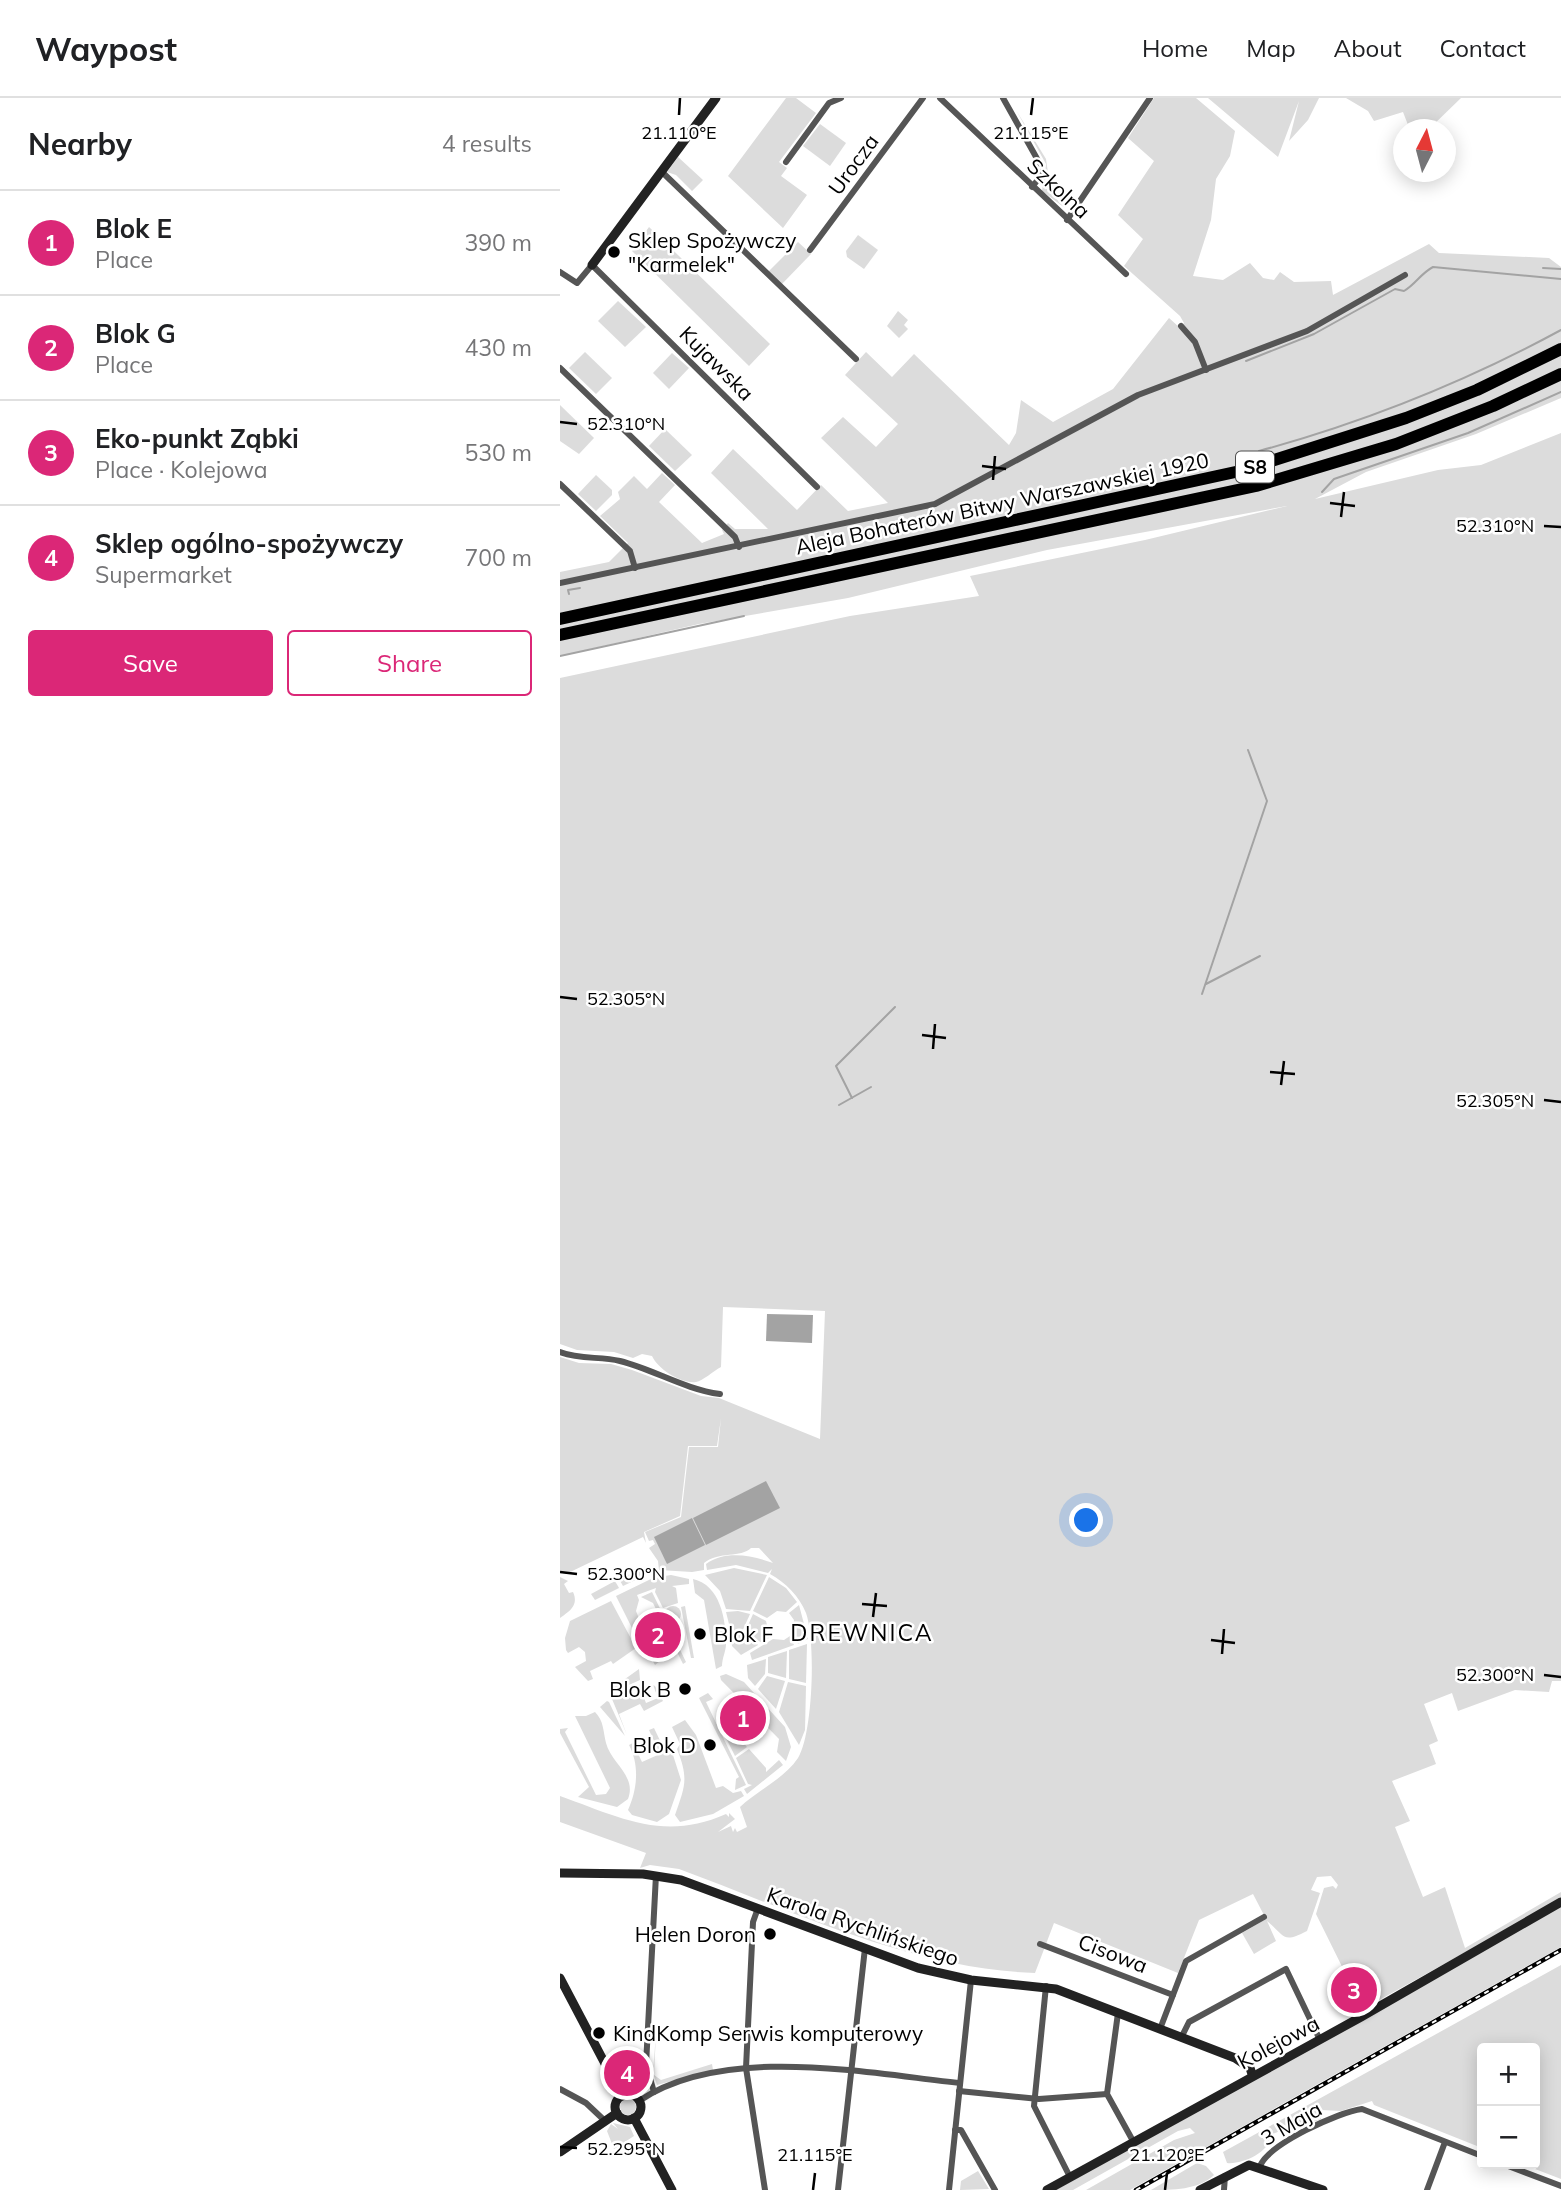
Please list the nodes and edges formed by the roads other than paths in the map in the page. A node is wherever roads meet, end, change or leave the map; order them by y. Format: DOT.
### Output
graph roads {
  1 [pos="716,98"];
  2 [pos="841,98"];
  3 [pos="923,98"];
  4 [pos="940,98"];
  5 [pos="1003,98"];
  6 [pos="1150,98"];
  7 [pos="786,162"];
  8 [pos="661,171"];
  9 [pos="1032,187"];
  10 [pos="1068,220"];
  11 [pos="810,250"];
  12 [pos="592,265"];
  13 [pos="560,272"];
  14 [pos="1126,274"];
  15 [pos="1405,275"];
  16 [pos="1181,326"];
  17 [pos="1561,349"];
  18 [pos="856,359"];
  19 [pos="560,368"];
  20 [pos="1206,370"];
  21 [pos="1561,374"];
  22 [pos="560,484"];
  23 [pos="817,487"];
  24 [pos="739,547"];
  25 [pos="635,568"];
  26 [pos="560,583"];
  27 [pos="560,619"];
  28 [pos="560,635"];
  29 [pos="560,1352"];
  30 [pos="720,1394"];
  31 [pos="560,1873"];
  32 [pos="656,1875"];
  33 [pos="1561,1902"];
  34 [pos="758,1908"];
  35 [pos="1264,1917"];
  36 [pos="1040,1944"];
  37 [pos="865,1948"];
  38 [pos="560,1979"];
  39 [pos="971,1980"];
  40 [pos="1045,1986"];
  41 [pos="1173,1995"];
  42 [pos="1118,2014"];
  43 [pos="1160,2029"];
  44 [pos="1181,2038"];
  45 [pos="1320,2040"];
  46 [pos="746,2068"];
  47 [pos="851,2072"];
  48 [pos="1252,2074"];
  49 [pos="960,2087"];
  50 [pos="560,2089"];
  51 [pos="654,2092"];
  52 [pos="1107,2094"];
  53 [pos="622,2096"];
  54 [pos="1034,2099"];
  55 [pos="639,2101"];
  56 [pos="617,2112"];
  57 [pos="634,2118"];
  58 [pos="604,2120"];
  59 [pos="955,2130"];
  60 [pos="1133,2141"];
  61 [pos="1445,2142"];
  62 [pos="560,2152"];
  63 [pos="1477,2154"];
  64 [pos="1260,2166"];
  65 [pos="1516,2169"];
  66 [pos="1224,2176"];
  67 [pos="1070,2177"];
  68 [pos="1561,2186"];
  69 [pos="1312,2188"];
  70 [pos="672,2190"];
  71 [pos="765,2190"];
  72 [pos="838,2190"];
  73 [pos="949,2190"];
  74 [pos="995,2190"];
  75 [pos="1047,2190"];
  76 [pos="1200,2190"];
  77 [pos="1224,2190"];
  78 [pos="1324,2190"];
  79 [pos="1427,2190"];
  1 -- 8 [label="street"];
  2 -- 7 [label="street"];
  3 -- 11 [label="street, Urocza"];
  4 -- 9 [label="street, Szkolna"];
  5 -- 9 [label="street"];
  6 -- 10 [label="street"];
  8 -- 12 [label="street"];
  8 -- 18 [label="street"];
  9 -- 10 [label="street, Szkolna"];
  10 -- 14 [label="street, Szkolna"];
  12 -- 13 [label="street"];
  12 -- 23 [label="street, Kujawska"];
  15 -- 20 [label="street"];
  16 -- 20 [label="street"];
  17 -- 27 [label="highway, Aleja Bohaterów Bitwy Warszawskiej 1920 / S8"];
  19 -- 24 [label="street"];
  20 -- 24 [label="street"];
  21 -- 28 [label="highway, Aleja Bohaterów Bitwy Warszawskiej 1920 / S8"];
  22 -- 25 [label="street"];
  24 -- 25 [label="street"];
  25 -- 26 [label="street"];
  29 -- 30 [label="street"];
  31 -- 32 [label="street, Karola Rychlińskiego"];
  32 -- 34 [label="street, Karola Rychlińskiego"];
  32 -- 51 [label="street"];
  33 -- 45 [label="street, Kolejowa"];
  34 -- 37 [label="street, Karola Rychlińskiego"];
  34 -- 46 [label="street"];
  35 -- 41 [label="street"];
  36 -- 41 [label="street, Cisowa"];
  37 -- 39 [label="street, Karola Rychlińskiego"];
  37 -- 47 [label="street"];
  38 -- 53 [label="street"];
  39 -- 40 [label="street, Karola Rychlińskiego"];
  39 -- 49 [label="street"];
  40 -- 42 [label="street, Karola Rychlińskiego"];
  40 -- 54 [label="street"];
  41 -- 43 [label="street"];
  42 -- 43 [label="street, Karola Rychlińskiego"];
  42 -- 52 [label="street"];
  43 -- 44 [label="street, Karola Rychlińskiego"];
  44 -- 45 [label="street"];
  44 -- 48 [label="street, Karola Rychlińskiego"];
  45 -- 48 [label="street, Kolejowa"];
  46 -- 47 [label="street"];
  46 -- 51 [label="street"];
  46 -- 71 [label="street"];
  47 -- 49 [label="street"];
  47 -- 72 [label="street"];
  48 -- 60 [label="street, Kolejowa"];
  49 -- 54 [label="street"];
  49 -- 59 [label="street"];
  50 -- 58 [label="street"];
  51 -- 55 [label="street"];
  52 -- 54 [label="street"];
  52 -- 60 [label="street"];
  53 -- 55 [label="street"];
  53 -- 56 [label="street"];
  54 -- 67 [label="street"];
  55 -- 57 [label="street"];
  56 -- 57 [label="street"];
  56 -- 58 [label="street"];
  57 -- 70 [label="street"];
  58 -- 62 [label="street"];
  59 -- 73 [label="street"];
  59 -- 74 [label="street"];
  60 -- 67 [label="street, Kolejowa"];
  61 -- 63 [label="street"];
  61 -- 64 [label="street, 3 Maja"];
  61 -- 79 [label="street"];
  64 -- 66 [label="street, 3 Maja"];
  64 -- 69 [label="street"];
  65 -- 68 [label="street"];
  66 -- 76 [label="street, 3 Maja"];
  66 -- 77 [label="street"];
  67 -- 75 [label="street, Kolejowa"];
  69 -- 78 [label="street"];
}
